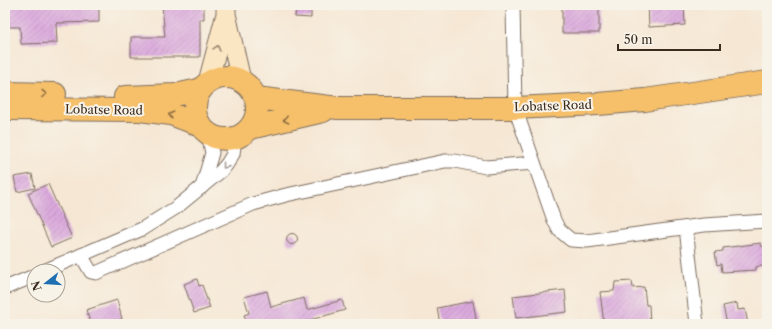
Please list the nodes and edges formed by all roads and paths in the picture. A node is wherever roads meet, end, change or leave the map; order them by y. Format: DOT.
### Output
graph roads {
  1 [pos="513,5"];
  2 [pos="226,10"];
  3 [pos="241,80"];
  4 [pos="767,82"];
  5 [pos="203,86"];
  6 [pos="5,93"];
  7 [pos="256,98"];
  8 [pos="338,108"];
  9 [pos="514,108"];
  10 [pos="5,109"];
  11 [pos="204,129"];
  12 [pos="242,133"];
  13 [pos="534,163"];
  14 [pos="202,187"];
  15 [pos="767,221"];
  16 [pos="686,228"];
  17 [pos="81,255"];
  18 [pos="62,263"];
  19 [pos="26,279"];
  20 [pos="5,288"];
  21 [pos="697,324"];
  1 -- 9 [label="street"];
  2 -- 3 [label="main road"];
  5 -- 2 [label="main road, one-way"];
  3 -- 5 [label="highway, Lobatse Road"];
  3 -- 7 [label="highway"];
  4 -- 9 [label="highway, Lobatse Road"];
  6 -- 5 [label="highway, Lobatse Road, one-way"];
  5 -- 11 [label="highway"];
  7 -- 8 [label="highway, Lobatse Road"];
  7 -- 12 [label="highway"];
  8 -- 9 [label="highway, Lobatse Road"];
  8 -- 12 [label="highway, Lobatse Road, one-way"];
  9 -- 13 [label="street"];
  11 -- 10 [label="highway, Lobatse Road, one-way"];
  11 -- 12 [label="highway, Lobatse Road"];
  11 -- 14 [label="street"];
  12 -- 14 [label="street, one-way"];
  13 -- 16 [label="street"];
  13 -- 17 [label="street"];
  14 -- 17 [label="street"];
  15 -- 16 [label="street"];
  16 -- 21 [label="street"];
  17 -- 18 [label="street"];
  19 -- 20 [label="street"];
}
